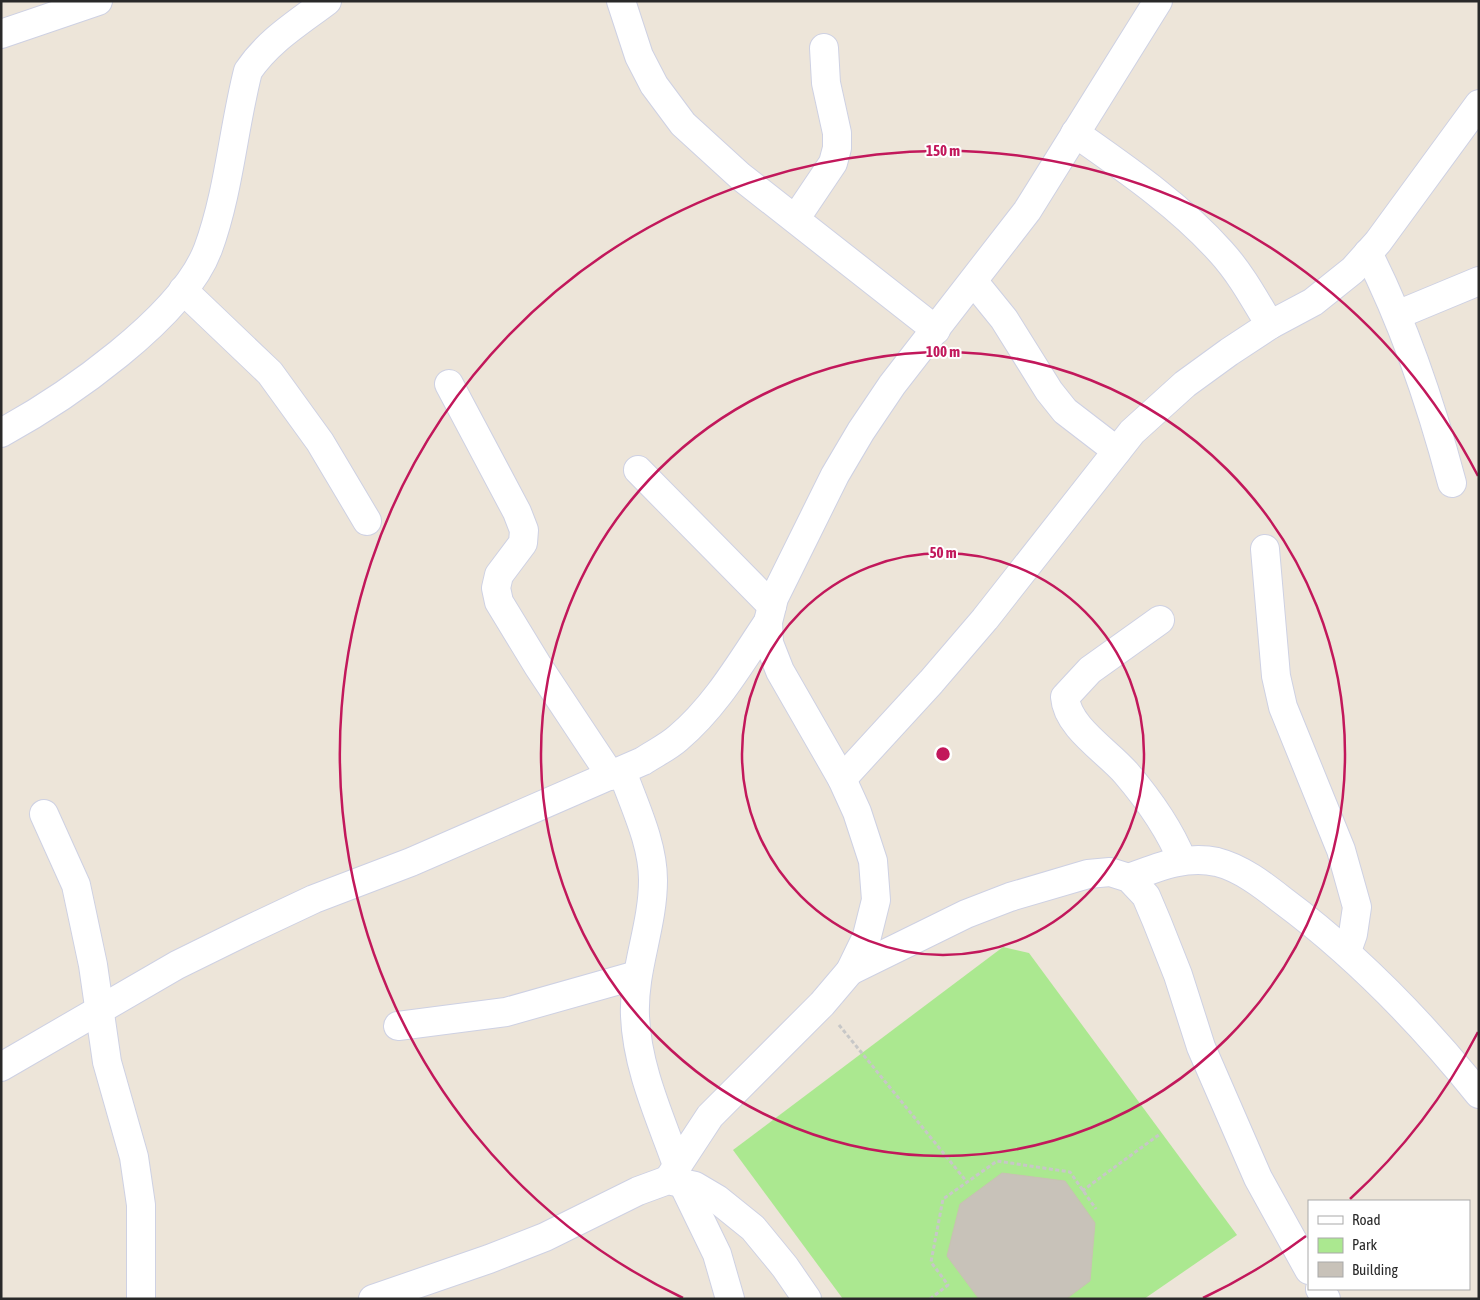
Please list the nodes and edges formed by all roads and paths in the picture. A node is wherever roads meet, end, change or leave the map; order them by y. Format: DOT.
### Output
graph roads {
  1 [pos="98,1"];
  2 [pos="327,1"];
  3 [pos="621,1"];
  4 [pos="1156,2"];
  5 [pos="1,34"];
  6 [pos="824,48"];
  7 [pos="1479,104"];
  8 [pos="1075,133"];
  9 [pos="796,218"];
  10 [pos="1368,253"];
  11 [pos="1479,281"];
  12 [pos="974,282"];
  13 [pos="183,290"];
  14 [pos="1397,315"];
  15 [pos="1270,325"];
  16 [pos="936,330"];
  17 [pos="449,384"];
  18 [pos="1,433"];
  19 [pos="1117,450"];
  20 [pos="638,470"];
  21 [pos="1452,483"];
  22 [pos="367,521"];
  23 [pos="1265,549"];
  24 [pos="770,614"];
  25 [pos="1160,620"];
  26 [pos="616,774"];
  27 [pos="842,779"];
  28 [pos="44,814"];
  29 [pos="1182,860"];
  30 [pos="1129,878"];
  31 [pos="1347,951"];
  32 [pos="850,971"];
  33 [pos="637,976"];
  34 [pos="822,1004"];
  35 [pos="99,1009"];
  36 [pos="398,1026"];
  37 [pos="1,1067"];
  38 [pos="1479,1094"];
  39 [pos="1160,1134"];
  40 [pos="676,1176"];
  41 [pos="967,1182"];
  42 [pos="1082,1190"];
  43 [pos="1096,1209"];
  44 [pos="1308,1268"];
  45 [pos="141,1299"];
  46 [pos="373,1299"];
  47 [pos="730,1299"];
  48 [pos="806,1299"];
  49 [pos="930,1299"];
  1 -- 5 [label="street"];
  2 -- 13 [label="street"];
  3 -- 9 [label="street"];
  4 -- 8 [label="street"];
  6 -- 9 [label="street"];
  7 -- 10 [label="street"];
  8 -- 12 [label="street"];
  8 -- 15 [label="street"];
  9 -- 16 [label="street"];
  10 -- 14 [label="street"];
  10 -- 15 [label="street"];
  11 -- 14 [label="street"];
  12 -- 16 [label="street"];
  12 -- 19 [label="street"];
  13 -- 18 [label="street"];
  13 -- 22 [label="street"];
  14 -- 21 [label="street"];
  15 -- 19 [label="street"];
  16 -- 24 [label="street"];
  17 -- 26 [label="street"];
  19 -- 27 [label="street"];
  20 -- 24 [label="street"];
  23 -- 31 [label="street"];
  24 -- 26 [label="street"];
  24 -- 27 [label="street"];
  25 -- 29 [label="street"];
  26 -- 33 [label="street"];
  26 -- 35 [label="street"];
  27 -- 32 [label="street"];
  28 -- 35 [label="street"];
  29 -- 30 [label="street"];
  29 -- 31 [label="street"];
  30 -- 32 [label="street"];
  30 -- 44 [label="street"];
  31 -- 38 [label="street"];
  32 -- 34 [label="street"];
  33 -- 36 [label="street"];
  33 -- 40 [label="street"];
  34 -- 40 [label="street"];
  34 -- 41 [label="path"];
  35 -- 37 [label="street"];
  35 -- 45 [label="street"];
  39 -- 42 [label="path"];
  40 -- 46 [label="street"];
  40 -- 47 [label="street"];
  40 -- 48 [label="street"];
  41 -- 42 [label="path"];
  41 -- 49 [label="path"];
  42 -- 43 [label="path"];
}
